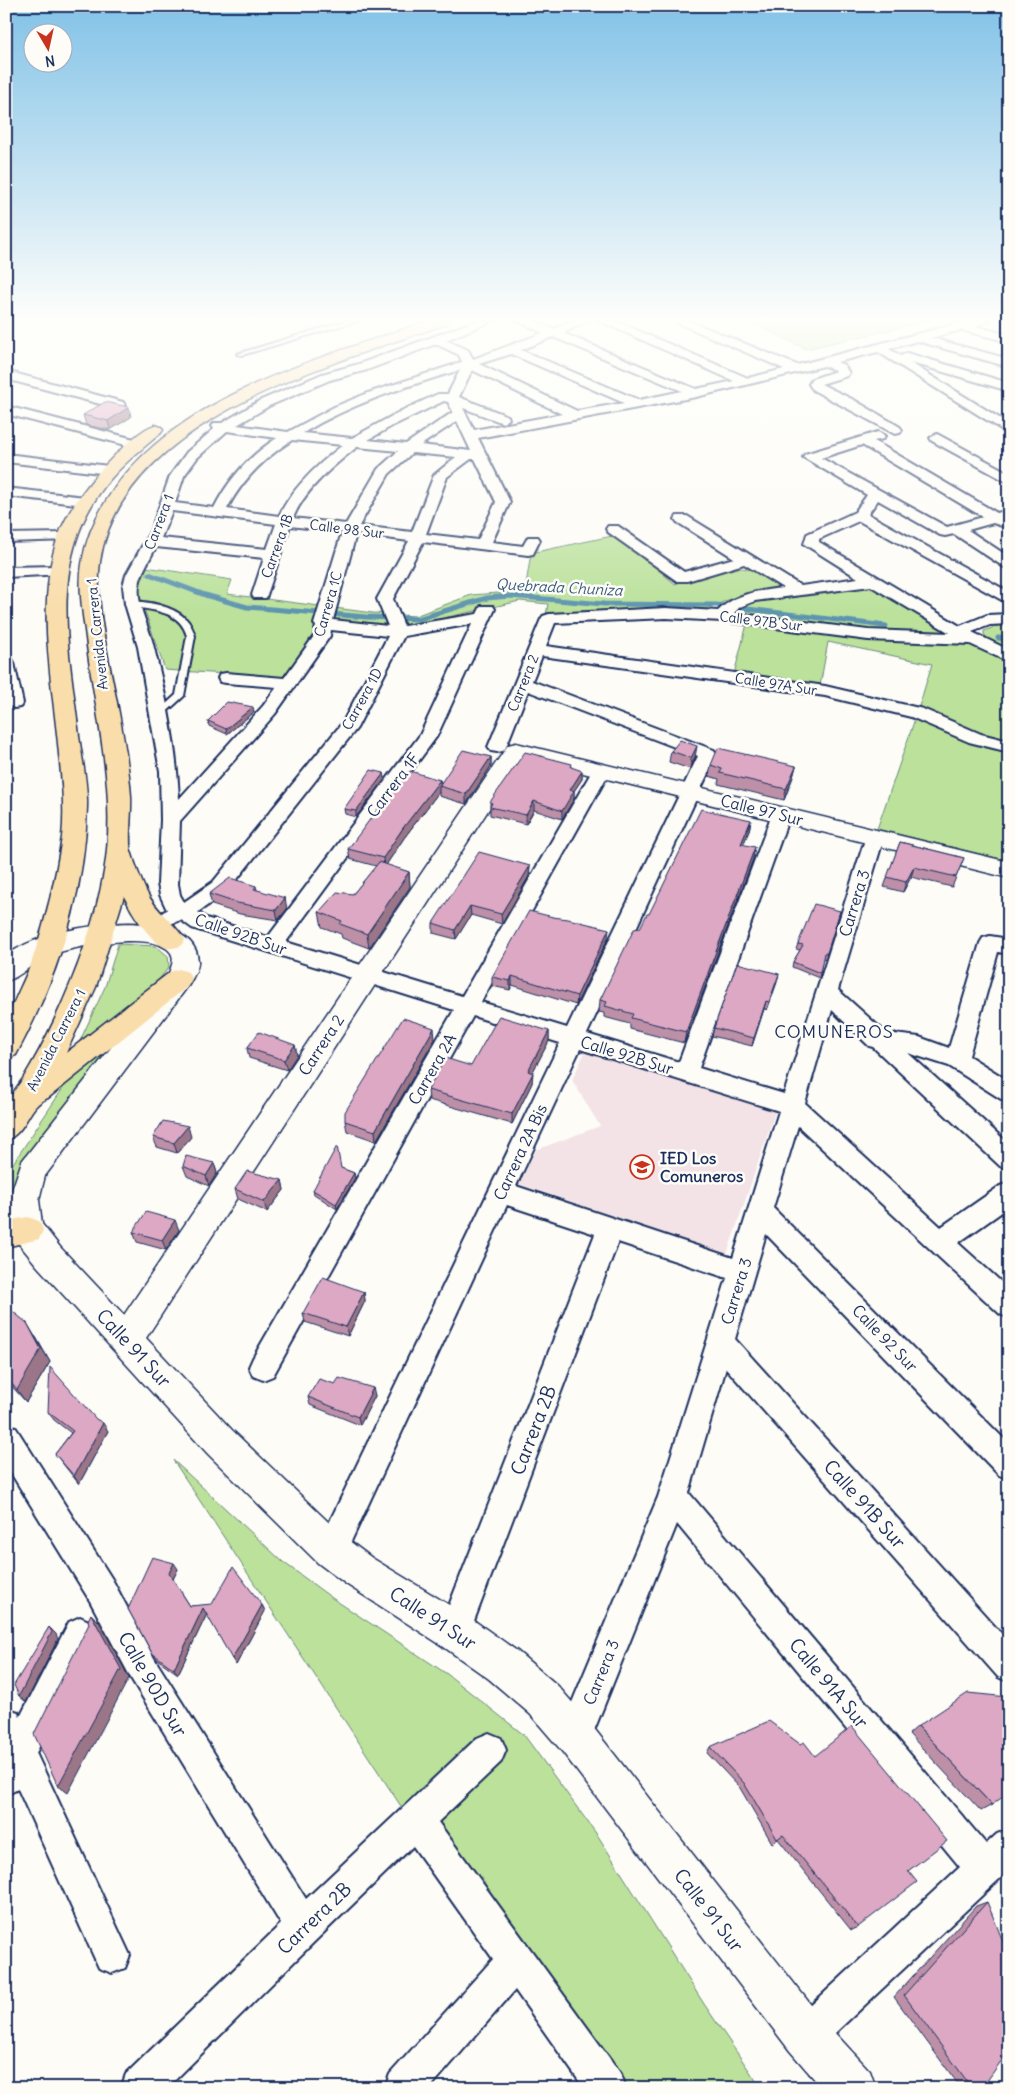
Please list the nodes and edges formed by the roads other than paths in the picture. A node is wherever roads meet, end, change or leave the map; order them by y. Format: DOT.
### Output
graph roads {
  1 [pos="17,418"];
  2 [pos="36,418"];
  3 [pos="173,418"];
  4 [pos="203,418"];
  5 [pos="240,418"];
  6 [pos="324,418"];
  7 [pos="395,418"];
  8 [pos="453,418"];
  9 [pos="462,418"];
  10 [pos="500,418"];
  11 [pos="566,418"];
  12 [pos="875,418"];
  13 [pos="988,418"];
  14 [pos="503,419"];
  15 [pos="196,422"];
  16 [pos="6,425"];
  17 [pos="224,427"];
  18 [pos="1009,430"];
  19 [pos="471,435"];
  20 [pos="290,436"];
  21 [pos="937,438"];
  22 [pos="355,441"];
  23 [pos="864,441"];
  24 [pos="137,444"];
  25 [pos="410,448"];
  26 [pos="474,455"];
  27 [pos="6,458"];
  28 [pos="109,470"];
  29 [pos="1009,479"];
  30 [pos="6,492"];
  31 [pos="875,494"];
  32 [pos="48,497"];
  33 [pos="6,499"];
  34 [pos="85,501"];
  35 [pos="165,506"];
  36 [pos="218,513"];
  37 [pos="860,515"];
  38 [pos="1002,516"];
  39 [pos="682,519"];
  40 [pos="286,521"];
  41 [pos="1009,527"];
  42 [pos="350,529"];
  43 [pos="613,529"];
  44 [pos="951,531"];
  45 [pos="66,537"];
  46 [pos="418,537"];
  47 [pos="6,538"];
  48 [pos="153,542"];
  49 [pos="483,545"];
  50 [pos="531,545"];
  51 [pos="273,554"];
  52 [pos="746,559"];
  53 [pos="1009,564"];
  54 [pos="6,572"];
  55 [pos="57,576"];
  56 [pos="874,581"];
  57 [pos="6,587"];
  58 [pos="798,591"];
  59 [pos="260,594"];
  60 [pos="1009,599"];
  61 [pos="133,604"];
  62 [pos="727,610"];
  63 [pos="324,617"];
  64 [pos="1009,619"];
  65 [pos="549,620"];
  66 [pos="396,622"];
  67 [pos="966,635"];
  68 [pos="536,650"];
  69 [pos="1009,657"];
  70 [pos="7,673"];
  71 [pos="226,678"];
  72 [pos="287,683"];
  73 [pos="523,683"];
  74 [pos="14,703"];
  75 [pos="158,715"];
  76 [pos="1009,747"];
  77 [pos="506,749"];
  78 [pos="601,771"];
  79 [pos="690,792"];
  80 [pos="781,814"];
  81 [pos="171,820"];
  82 [pos="874,837"];
  83 [pos="119,847"];
  84 [pos="1009,870"];
  85 [pos="182,912"];
  86 [pos="162,931"];
  87 [pos="101,934"];
  88 [pos="273,945"];
  89 [pos="999,945"];
  90 [pos="50,946"];
  91 [pos="6,972"];
  92 [pos="368,974"];
  93 [pos="180,979"];
  94 [pos="827,992"];
  95 [pos="468,1006"];
  96 [pos="574,1038"];
  97 [pos="877,1040"];
  98 [pos="6,1048"];
  99 [pos="957,1060"];
  100 [pos="686,1073"];
  101 [pos="1009,1093"];
  102 [pos="27,1098"];
  103 [pos="792,1106"];
  104 [pos="6,1128"];
  105 [pos="1009,1159"];
  106 [pos="501,1192"];
  107 [pos="1009,1193"];
  108 [pos="6,1208"];
  109 [pos="760,1211"];
  110 [pos="610,1228"];
  111 [pos="14,1237"];
  112 [pos="940,1242"];
  113 [pos="742,1272"];
  114 [pos="1009,1306"];
  115 [pos="126,1340"];
  116 [pos="720,1342"];
  117 [pos="263,1367"];
  118 [pos="6,1438"];
  119 [pos="1009,1465"];
  120 [pos="674,1497"];
  121 [pos="331,1550"];
  122 [pos="455,1631"];
  123 [pos="80,1633"];
  124 [pos="1009,1666"];
  125 [pos="575,1736"];
  126 [pos="489,1750"];
  127 [pos="11,1752"];
  128 [pos="416,1821"];
  129 [pos="996,1858"];
  130 [pos="303,1927"];
  131 [pos="112,1955"];
  132 [pos="516,1960"];
  133 [pos="806,2035"];
  134 [pos="140,2088"];
  135 [pos="404,2088"];
  136 [pos="607,2088"];
  137 [pos="839,2088"];
  138 [pos="853,2088"];
  1 -- 16 [label="street"];
  2 -- 24 [label="street"];
  3 -- 24 [label="highway"];
  4 -- 15 [label="highway, Avenida Carrera 1"];
  5 -- 17 [label="street, Carrera 1"];
  6 -- 20 [label="street"];
  7 -- 22 [label="street, Carrera 1B"];
  8 -- 25 [label="street, Carrera 1C"];
  9 -- 19 [label="street"];
  10 -- 14 [label="street"];
  11 -- 19 [label="street"];
  12 -- 23 [label="street"];
  13 -- 18 [label="street"];
  15 -- 17 [label="street"];
  15 -- 83 [label="highway, Avenida Carrera 1"];
  17 -- 20 [label="street"];
  17 -- 35 [label="street, Carrera 1"];
  19 -- 26 [label="street"];
  20 -- 22 [label="street"];
  20 -- 36 [label="street"];
  21 -- 29 [label="street"];
  22 -- 25 [label="street"];
  22 -- 40 [label="street, Carrera 1B"];
  23 -- 31 [label="street"];
  23 -- 38 [label="street"];
  24 -- 28 [label="highway"];
  25 -- 26 [label="street"];
  25 -- 42 [label="street, Carrera 1C"];
  26 -- 46 [label="street"];
  26 -- 49 [label="street"];
  27 -- 28 [label="street"];
  28 -- 34 [label="highway"];
  30 -- 32 [label="street"];
  31 -- 37 [label="street"];
  31 -- 44 [label="street"];
  32 -- 33 [label="street"];
  32 -- 34 [label="street"];
  34 -- 45 [label="highway"];
  35 -- 36 [label="street, Calle 98 Sur"];
  35 -- 48 [label="street, Carrera 1"];
  36 -- 40 [label="street, Calle 98 Sur"];
  37 -- 56 [label="street"];
  37 -- 60 [label="street"];
  38 -- 41 [label="street"];
  38 -- 44 [label="street"];
  39 -- 52 [label="street"];
  40 -- 42 [label="street, Calle 98 Sur"];
  40 -- 51 [label="street, Carrera 1B"];
  42 -- 46 [label="street, Calle 98 Sur"];
  42 -- 63 [label="street, Carrera 1C"];
  43 -- 52 [label="street"];
  44 -- 53 [label="street"];
  45 -- 47 [label="street"];
  45 -- 55 [label="highway"];
  46 -- 49 [label="street, Calle 98 Sur"];
  46 -- 66 [label="street"];
  48 -- 51 [label="street"];
  48 -- 61 [label="street, Carrera 1"];
  49 -- 50 [label="street, Calle 98 Sur"];
  51 -- 59 [label="street, Carrera 1B"];
  52 -- 58 [label="street"];
  54 -- 55 [label="street"];
  55 -- 57 [label="street"];
  55 -- 90 [label="highway"];
  56 -- 58 [label="street"];
  56 -- 67 [label="street"];
  58 -- 62 [label="street"];
  61 -- 75 [label="street, Carrera 1"];
  61 -- 75 [label="lane"];
  62 -- 65 [label="street, Calle 97B Sur"];
  62 -- 67 [label="street, Calle 97B Sur"];
  63 -- 66 [label="street"];
  63 -- 72 [label="street, Carrera 1C"];
  64 -- 67 [label="street"];
  65 -- 68 [label="street, Carrera 2"];
  66 -- 85 [label="street, Carrera 1D"];
  66 -- 88 [label="street, Carrera 1F"];
  67 -- 69 [label="street"];
  68 -- 73 [label="street, Carrera 2"];
  68 -- 76 [label="street, Calle 97A Sur"];
  70 -- 74 [label="street"];
  71 -- 72 [label="street"];
  72 -- 81 [label="street, Carrera 1C"];
  73 -- 77 [label="street, Carrera 2"];
  73 -- 79 [label="street, Carrera 2A Bis"];
  75 -- 81 [label="street, Carrera 1"];
  77 -- 78 [label="street, Calle 97 Sur"];
  77 -- 92 [label="street, Carrera 2"];
  78 -- 79 [label="street, Calle 97 Sur"];
  78 -- 95 [label="street, Carrera 2A"];
  79 -- 80 [label="street, Calle 97 Sur"];
  79 -- 96 [label="street, Carrera 2A Bis"];
  80 -- 82 [label="street, Calle 97 Sur"];
  80 -- 100 [label="street"];
  81 -- 85 [label="street, Carrera 1"];
  82 -- 84 [label="street, Calle 97 Sur"];
  82 -- 94 [label="street, Carrera 3"];
  83 -- 86 [label="highway"];
  83 -- 87 [label="highway, Avenida Carrera 1"];
  85 -- 86 [label="street, Carrera 1D"];
  85 -- 88 [label="street, Calle 92B Sur"];
  86 -- 87 [label="street"];
  86 -- 93 [label="street, Calle 91 Sur"];
  87 -- 90 [label="street"];
  87 -- 102 [label="highway, Avenida Carrera 1"];
  88 -- 92 [label="street, Calle 92B Sur"];
  89 -- 99 [label="street"];
  90 -- 91 [label="street"];
  90 -- 98 [label="highway"];
  92 -- 95 [label="street, Calle 92B Sur"];
  92 -- 115 [label="street, Carrera 2"];
  93 -- 102 [label="highway"];
  93 -- 111 [label="street, Calle 91 Sur"];
  94 -- 97 [label="street"];
  94 -- 103 [label="street, Carrera 3"];
  95 -- 96 [label="street, Calle 92B Sur"];
  95 -- 117 [label="street, Carrera 2A"];
  96 -- 100 [label="street, Calle 92B Sur"];
  96 -- 106 [label="street, Carrera 2A Bis"];
  97 -- 99 [label="street"];
  97 -- 105 [label="street"];
  99 -- 101 [label="street"];
  100 -- 103 [label="street, Calle 92B Sur"];
  102 -- 104 [label="highway, Avenida Carrera 1"];
  103 -- 109 [label="street, Carrera 3"];
  103 -- 112 [label="street, Calle 92B Sur"];
  106 -- 110 [label="street"];
  106 -- 121 [label="street, Carrera 2A Bis"];
  107 -- 112 [label="street"];
  108 -- 111 [label="street, Calle 91 Sur"];
  109 -- 113 [label="street, Carrera 3"];
  109 -- 119 [label="street, Calle 92 Sur"];
  110 -- 113 [label="street"];
  110 -- 122 [label="street, Carrera 2B"];
  111 -- 115 [label="street, Calle 91 Sur"];
  112 -- 114 [label="street, Calle 92B Sur"];
  113 -- 116 [label="street, Carrera 3"];
  115 -- 121 [label="street, Calle 91 Sur"];
  116 -- 120 [label="street, Carrera 3"];
  116 -- 124 [label="street, Calle 91B Sur"];
  118 -- 130 [label="street, Calle 90D Sur"];
  120 -- 125 [label="street, Carrera 3"];
  120 -- 129 [label="street, Calle 91A Sur"];
  121 -- 122 [label="street, Calle 91 Sur"];
  122 -- 125 [label="street, Calle 91 Sur"];
  123 -- 127 [label="street"];
  125 -- 133 [label="street, Calle 91 Sur"];
  126 -- 128 [label="street, Carrera 2B"];
  127 -- 131 [label="street"];
  128 -- 130 [label="street, Carrera 2B"];
  128 -- 132 [label="street"];
  129 -- 133 [label="street"];
  130 -- 134 [label="street, Carrera 2B"];
  132 -- 135 [label="street"];
  132 -- 136 [label="street"];
  133 -- 137 [label="street, Calle 91 Sur"];
  133 -- 138 [label="street, Calle 91 Sur"];
}
